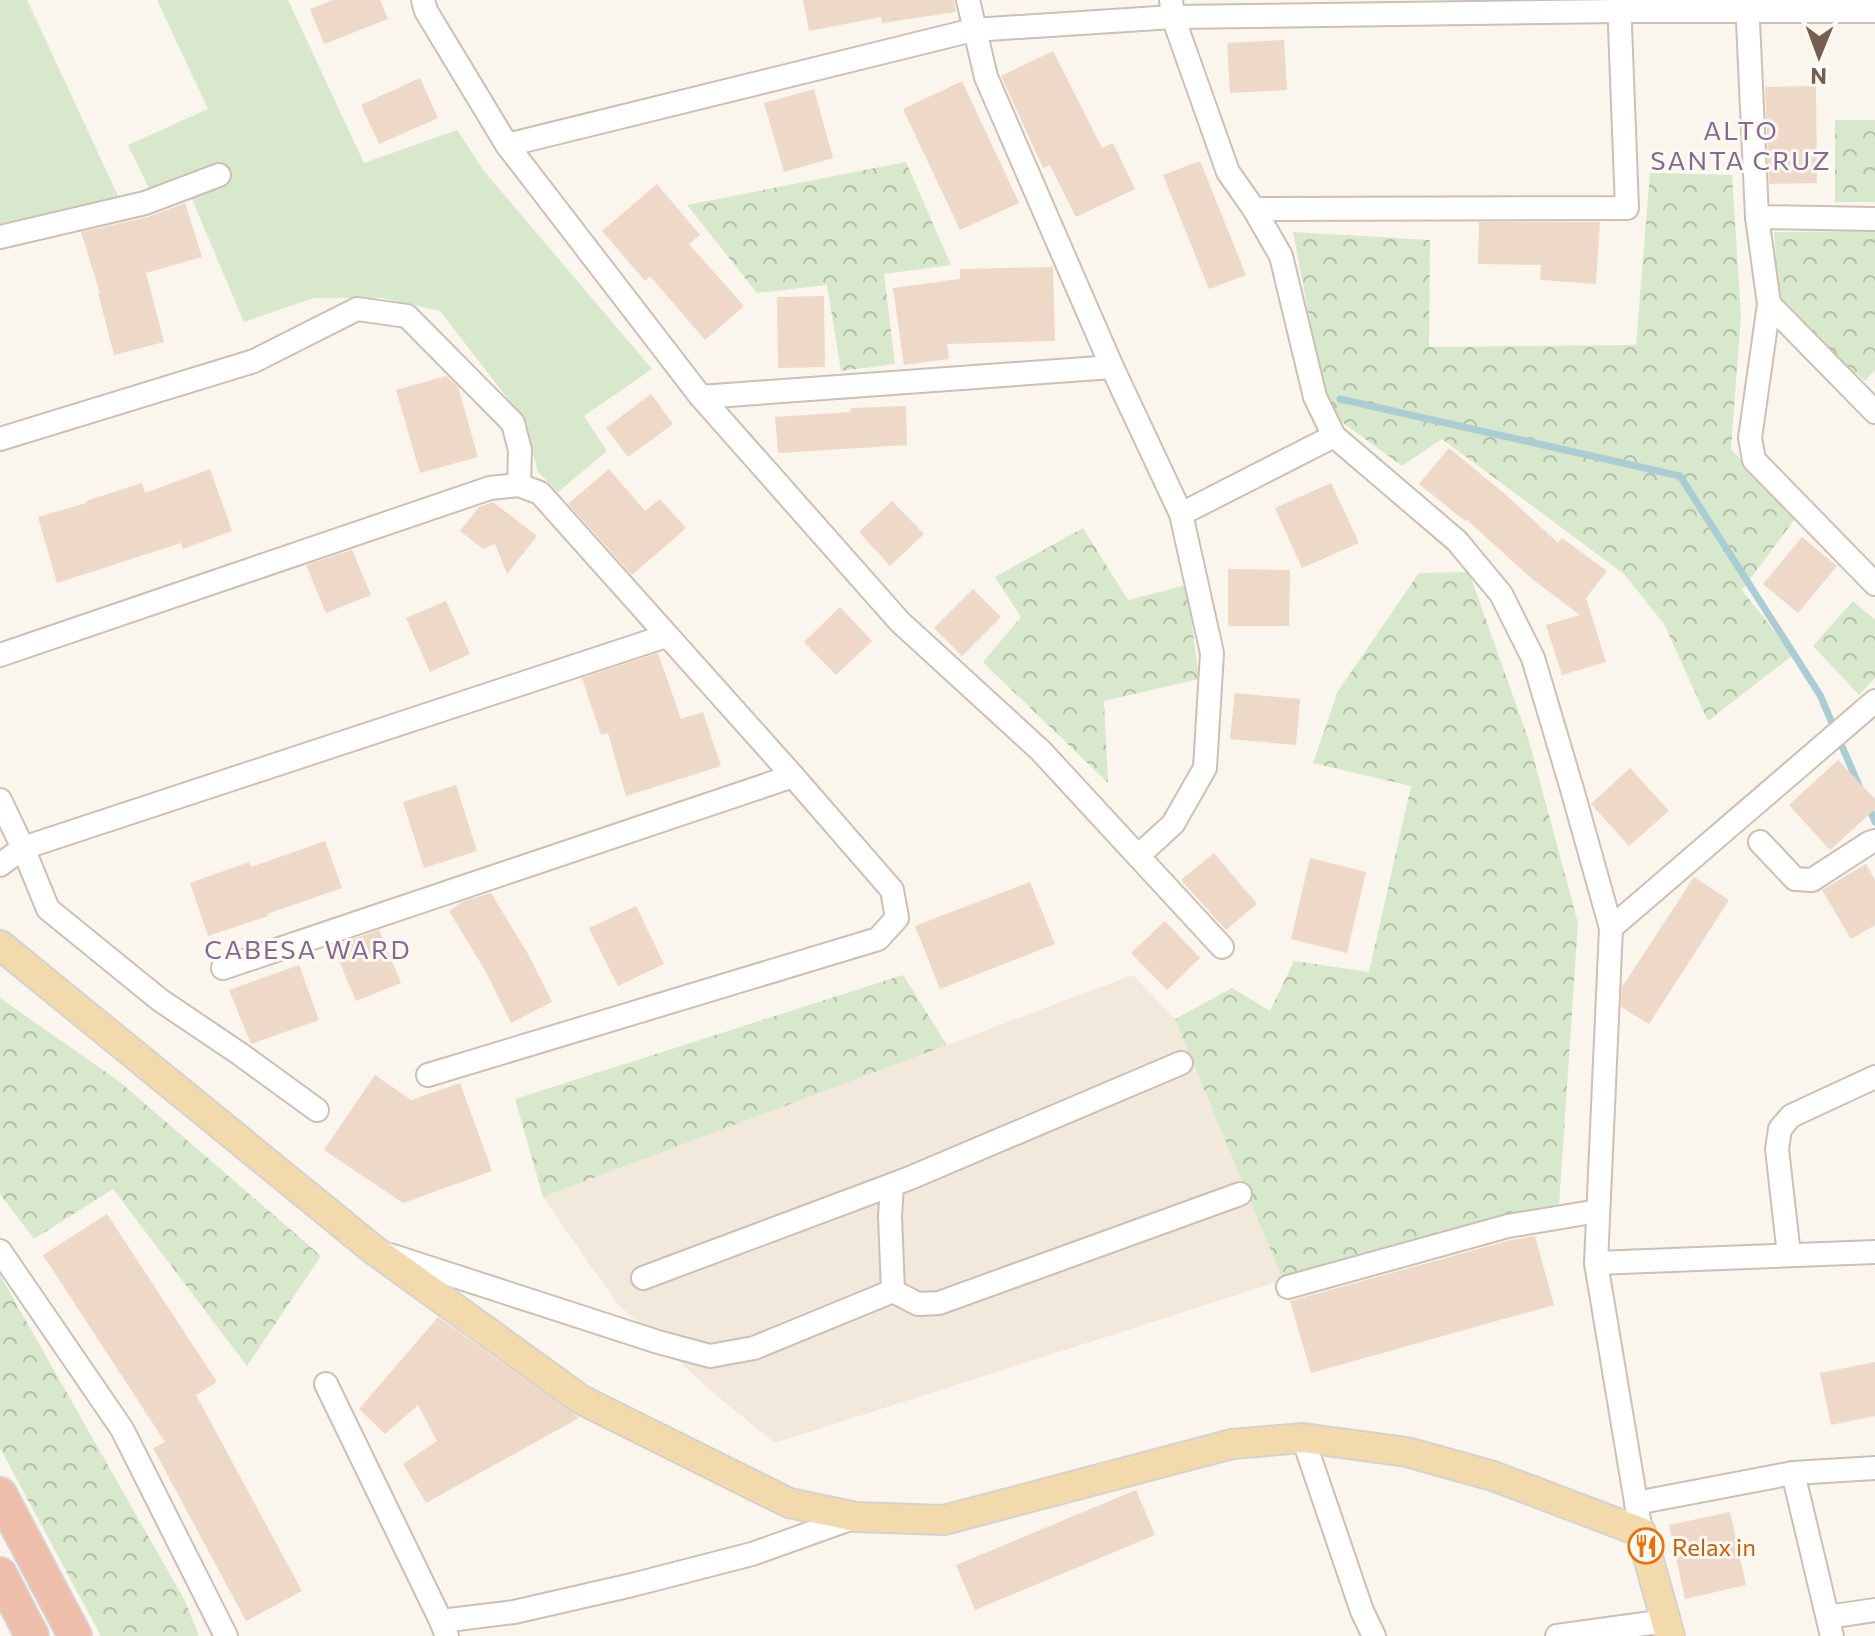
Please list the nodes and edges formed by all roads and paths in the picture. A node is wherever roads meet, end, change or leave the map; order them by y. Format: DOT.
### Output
graph roads {
  1 [pos="423,0"];
  2 [pos="968,0"];
  3 [pos="1619,5"];
  4 [pos="1747,5"];
  5 [pos="1172,8"];
  6 [pos="1875,11"];
  7 [pos="973,30"];
  8 [pos="507,145"];
  9 [pos="219,175"];
  10 [pos="1254,209"];
  11 [pos="1757,217"];
  12 [pos="1875,219"];
  13 [pos="0,237"];
  14 [pos="1769,304"];
  15 [pos="1112,367"];
  16 [pos="701,397"];
  17 [pos="1875,412"];
  18 [pos="1334,436"];
  19 [pos="0,439"];
  20 [pos="519,485"];
  21 [pos="1181,514"];
  22 [pos="1875,584"];
  23 [pos="666,636"];
  24 [pos="0,655"];
  25 [pos="1875,701"];
  26 [pos="793,776"];
  27 [pos="0,800"];
  28 [pos="1875,841"];
  29 [pos="1760,842"];
  30 [pos="23,848"];
  31 [pos="1138,856"];
  32 [pos="0,865"];
  33 [pos="1611,928"];
  34 [pos="0,945"];
  35 [pos="1222,947"];
  36 [pos="223,968"];
  37 [pos="1181,1063"];
  38 [pos="428,1075"];
  39 [pos="1875,1077"];
  40 [pos="317,1110"];
  41 [pos="892,1185"];
  42 [pos="1240,1194"];
  43 [pos="1598,1211"];
  44 [pos="374,1250"];
  45 [pos="0,1251"];
  46 [pos="1875,1252"];
  47 [pos="1789,1255"];
  48 [pos="1596,1263"];
  49 [pos="643,1278"];
  50 [pos="1288,1287"];
  51 [pos="893,1291"];
  52 [pos="326,1384"];
  53 [pos="1303,1438"];
  54 [pos="1875,1468"];
  55 [pos="1793,1473"];
  56 [pos="0,1494"];
  57 [pos="1636,1503"];
  58 [pos="856,1517"];
  59 [pos="1641,1532"];
  60 [pos="0,1574"];
  61 [pos="1875,1610"];
  62 [pos="1830,1626"];
  63 [pos="1668,1628"];
  64 [pos="444,1629"];
  65 [pos="32,1636"];
  66 [pos="75,1636"];
  67 [pos="226,1636"];
  68 [pos="1374,1636"];
  69 [pos="1557,1636"];
  1 -- 8 [label="street"];
  2 -- 7 [label="street"];
  3 -- 4 [label="street"];
  3 -- 5 [label="street"];
  3 -- 10 [label="street"];
  4 -- 6 [label="street"];
  4 -- 11 [label="street"];
  5 -- 7 [label="street"];
  5 -- 10 [label="street"];
  7 -- 8 [label="street"];
  7 -- 15 [label="street"];
  8 -- 16 [label="street"];
  9 -- 13 [label="street"];
  10 -- 18 [label="street"];
  11 -- 12 [label="street"];
  11 -- 14 [label="street"];
  14 -- 17 [label="street"];
  14 -- 22 [label="street"];
  15 -- 16 [label="street"];
  15 -- 21 [label="street"];
  16 -- 31 [label="street"];
  18 -- 21 [label="street"];
  18 -- 33 [label="street"];
  19 -- 20 [label="street"];
  20 -- 23 [label="street"];
  20 -- 24 [label="street"];
  21 -- 31 [label="street"];
  23 -- 26 [label="street"];
  23 -- 30 [label="street"];
  25 -- 33 [label="street"];
  26 -- 36 [label="street"];
  26 -- 38 [label="street"];
  27 -- 30 [label="street"];
  28 -- 29 [label="street"];
  30 -- 32 [label="street"];
  30 -- 40 [label="street"];
  31 -- 35 [label="street"];
  33 -- 43 [label="street"];
  34 -- 44 [label="main road"];
  37 -- 41 [label="street"];
  39 -- 47 [label="street"];
  41 -- 49 [label="street"];
  41 -- 51 [label="street"];
  42 -- 51 [label="street"];
  43 -- 48 [label="street"];
  43 -- 50 [label="street"];
  44 -- 51 [label="street"];
  44 -- 58 [label="main road"];
  45 -- 67 [label="street"];
  46 -- 47 [label="street"];
  47 -- 48 [label="street"];
  48 -- 57 [label="street"];
  52 -- 64 [label="street"];
  53 -- 58 [label="main road"];
  53 -- 59 [label="main road"];
  53 -- 68 [label="street"];
  54 -- 55 [label="street"];
  55 -- 57 [label="street"];
  55 -- 62 [label="street"];
  56 -- 66 [label="highway"];
  57 -- 59 [label="street"];
  58 -- 64 [label="street"];
  59 -- 63 [label="main road"];
  60 -- 65 [label="highway"];
  61 -- 62 [label="street"];
  63 -- 69 [label="street"];
}
